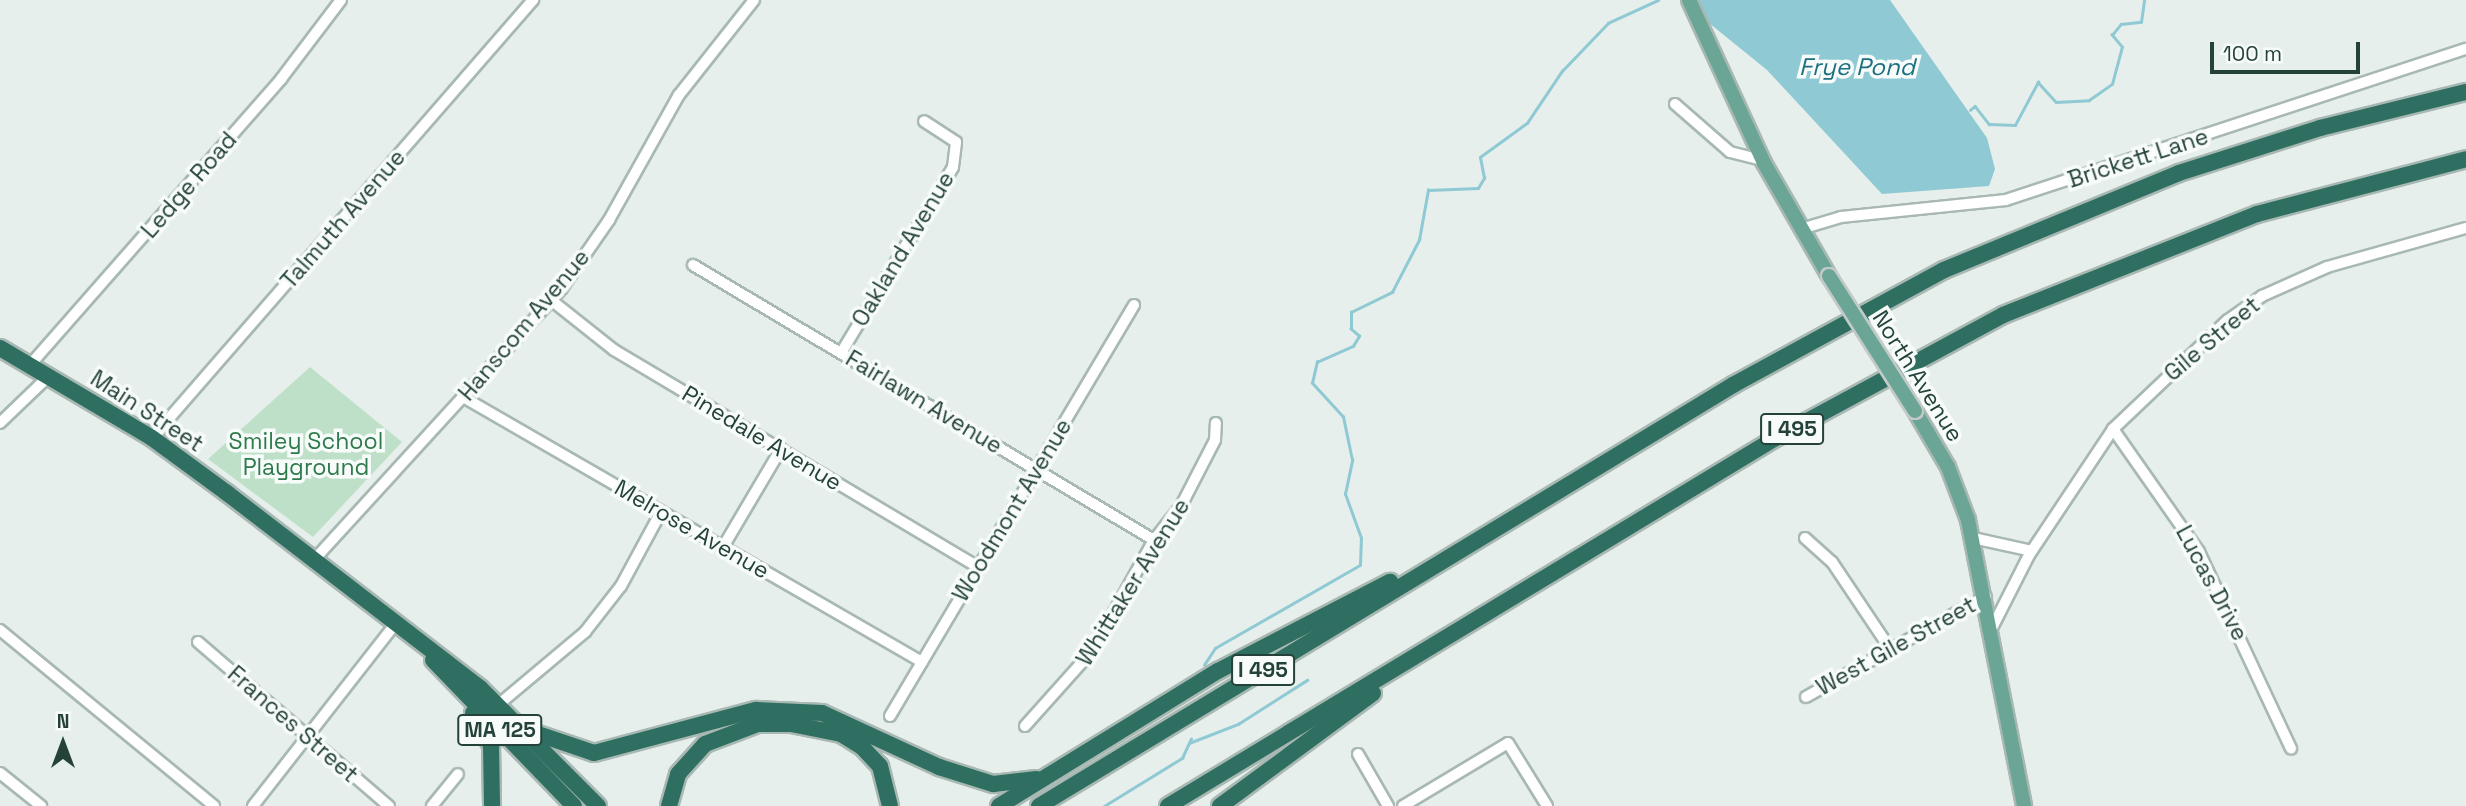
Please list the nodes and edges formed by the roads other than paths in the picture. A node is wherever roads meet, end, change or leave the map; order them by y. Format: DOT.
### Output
graph roads {
  1 [pos="341,0"];
  2 [pos="533,0"];
  3 [pos="754,0"];
  4 [pos="1689,0"];
  5 [pos="2466,49"];
  6 [pos="2466,92"];
  7 [pos="1675,104"];
  8 [pos="924,121"];
  9 [pos="2466,159"];
  10 [pos="1762,160"];
  11 [pos="2466,228"];
  12 [pos="1801,229"];
  13 [pos="693,265"];
  14 [pos="551,300"];
  15 [pos="1134,305"];
  16 [pos="0,348"];
  17 [pos="841,353"];
  18 [pos="30,365"];
  19 [pos="49,376"];
  20 [pos="463,397"];
  21 [pos="0,423"];
  22 [pos="1216,424"];
  23 [pos="2113,429"];
  24 [pos="152,438"];
  25 [pos="781,449"];
  26 [pos="1036,469"];
  27 [pos="661,512"];
  28 [pos="1486,535"];
  29 [pos="1805,538"];
  30 [pos="1973,538"];
  31 [pos="1154,540"];
  32 [pos="723,547"];
  33 [pos="2032,551"];
  34 [pos="313,561"];
  35 [pos="978,566"];
  36 [pos="1986,596"];
  37 [pos="395,624"];
  38 [pos="1468,624"];
  39 [pos="1993,626"];
  40 [pos="0,630"];
  41 [pos="198,642"];
  42 [pos="1889,647"];
  43 [pos="427,652"];
  44 [pos="922,662"];
  45 [pos="455,688"];
  46 [pos="1806,697"];
  47 [pos="498,705"];
  48 [pos="890,716"];
  49 [pos="1025,726"];
  50 [pos="521,727"];
  51 [pos="309,740"];
  52 [pos="2291,748"];
  53 [pos="1357,754"];
  54 [pos="0,772"];
  55 [pos="458,774"];
  56 [pos="1046,777"];
  57 [pos="41,806"];
  58 [pos="214,806"];
  59 [pos="253,806"];
  60 [pos="389,806"];
  61 [pos="432,806"];
  62 [pos="492,806"];
  63 [pos="575,806"];
  64 [pos="598,806"];
  65 [pos="669,806"];
  66 [pos="890,806"];
  67 [pos="999,806"];
  68 [pos="1039,806"];
  69 [pos="1168,806"];
  70 [pos="1220,806"];
  71 [pos="1388,806"];
  72 [pos="1403,806"];
  73 [pos="1547,806"];
  74 [pos="2024,806"];
  1 -- 18 [label="street, Ledge Road"];
  2 -- 24 [label="street, Talmuth Avenue"];
  3 -- 14 [label="street, Hanscom Avenue"];
  4 -- 10 [label="main road, North Avenue"];
  5 -- 12 [label="street, Brickett Lane"];
  6 -- 28 [label="highway, I 495"];
  7 -- 10 [label="street"];
  8 -- 17 [label="street, Oakland Avenue"];
  9 -- 38 [label="highway, I 495"];
  10 -- 12 [label="main road, North Avenue"];
  11 -- 23 [label="street, Gile Street"];
  12 -- 30 [label="main road, North Avenue, bridge"];
  13 -- 17 [label="street, Fairlawn Avenue"];
  14 -- 20 [label="street, Hanscom Avenue"];
  14 -- 25 [label="street, Pinedale Avenue"];
  15 -- 26 [label="street, Woodmont Avenue"];
  16 -- 18 [label="highway, Main Street / MA 125"];
  17 -- 26 [label="street, Fairlawn Avenue"];
  18 -- 19 [label="highway, Main Street / MA 125"];
  19 -- 21 [label="street"];
  19 -- 24 [label="highway, Main Street / MA 125"];
  20 -- 27 [label="street, Melrose Avenue"];
  20 -- 34 [label="street, Hanscom Avenue"];
  22 -- 31 [label="street, Whittaker Avenue"];
  23 -- 33 [label="street, Gile Street"];
  23 -- 52 [label="street, Lucas Drive"];
  24 -- 34 [label="highway, Main Street / MA 125"];
  25 -- 32 [label="street"];
  25 -- 35 [label="street, Pinedale Avenue"];
  26 -- 31 [label="street, Fairlawn Avenue"];
  26 -- 35 [label="street, Woodmont Avenue"];
  27 -- 32 [label="street, Melrose Avenue"];
  27 -- 47 [label="street"];
  28 -- 56 [label="highway"];
  28 -- 68 [label="highway, I 495"];
  29 -- 42 [label="street"];
  30 -- 33 [label="street"];
  30 -- 36 [label="main road, North Avenue"];
  31 -- 49 [label="street, Whittaker Avenue"];
  32 -- 44 [label="street, Melrose Avenue"];
  33 -- 39 [label="street, Gile Street"];
  34 -- 37 [label="highway, Main Street / MA 125"];
  35 -- 44 [label="street, Woodmont Avenue"];
  36 -- 39 [label="main road, North Avenue"];
  36 -- 42 [label="street, West Gile Street"];
  37 -- 43 [label="highway, Main Street / MA 125"];
  37 -- 51 [label="street"];
  38 -- 69 [label="highway, I 495"];
  38 -- 70 [label="highway"];
  39 -- 74 [label="main road, North Avenue"];
  40 -- 58 [label="street"];
  41 -- 51 [label="street, Frances Street"];
  42 -- 46 [label="street, West Gile Street"];
  43 -- 45 [label="highway, Main Street / MA 125"];
  43 -- 47 [label="highway, Main Street / MA 125"];
  44 -- 48 [label="street, Woodmont Avenue"];
  45 -- 62 [label="highway"];
  45 -- 63 [label="highway, Main Street / MA 125"];
  47 -- 50 [label="highway, Main Street / MA 125"];
  50 -- 56 [label="highway"];
  50 -- 64 [label="highway, Main Street / MA 125"];
  51 -- 59 [label="street"];
  51 -- 60 [label="street, Frances Street"];
  53 -- 71 [label="street"];
  54 -- 57 [label="street"];
  55 -- 61 [label="street"];
  56 -- 67 [label="highway"];
  65 -- 66 [label="highway"];
  72 -- 73 [label="street"];
}
